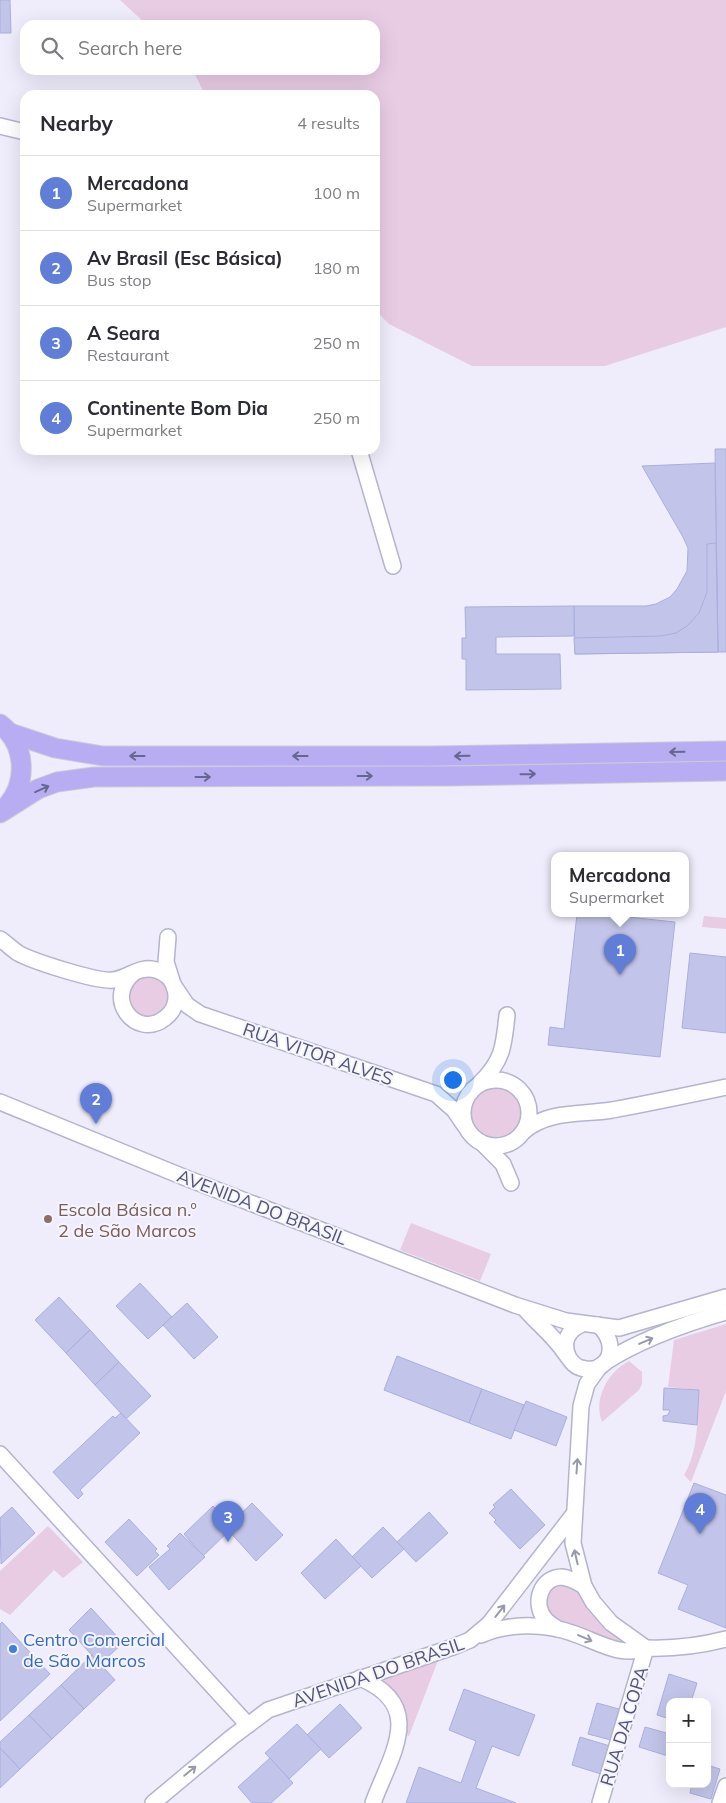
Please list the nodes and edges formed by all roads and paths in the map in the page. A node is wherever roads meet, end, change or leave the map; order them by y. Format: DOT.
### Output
graph roads {
  1 [pos="0,126"];
  2 [pos="20,131"];
  3 [pos="360,455"];
  4 [pos="393,566"];
  5 [pos="3,726"];
  6 [pos="726,751"];
  7 [pos="726,771"];
  8 [pos="0,813"];
  9 [pos="0,939"];
  10 [pos="19,953"];
  11 [pos="0,954"];
  12 [pos="138,970"];
  13 [pos="94,979"];
  14 [pos="173,984"];
  15 [pos="124,1009"];
  16 [pos="200,1014"];
  17 [pos="507,1014"];
  18 [pos="160,1021"];
  19 [pos="503,1051"];
  20 [pos="476,1086"];
  21 [pos="726,1087"];
  22 [pos="519,1090"];
  23 [pos="436,1094"];
  24 [pos="0,1102"];
  25 [pos="557,1115"];
  26 [pos="465,1126"];
  27 [pos="521,1134"];
  28 [pos="481,1143"];
  29 [pos="726,1297"];
  30 [pos="525,1309"];
  31 [pos="726,1312"];
  32 [pos="582,1324"];
  33 [pos="598,1325"];
  34 [pos="568,1356"];
  35 [pos="602,1365"];
  36 [pos="0,1454"];
  37 [pos="573,1514"];
  38 [pos="584,1586"];
  39 [pos="558,1629"];
  40 [pos="726,1639"];
  41 [pos="470,1640"];
  42 [pos="646,1648"];
  43 [pos="360,1678"];
  44 [pos="248,1724"];
  45 [pos="726,1786"];
  46 [pos="153,1803"];
  47 [pos="373,1803"];
  48 [pos="600,1803"];
  49 [pos="720,1803"];
  1 -- 2 [label="street"];
  3 -- 4 [label="street"];
  6 -- 5 [label="main road, one-way"];
  5 -- 8 [label="main road"];
  8 -- 7 [label="main road, one-way"];
  9 -- 10 [label="street, RUA VITOR ALVES"];
  10 -- 11 [label="street, RUA VITOR ALVES"];
  10 -- 13 [label="street, RUA VITOR ALVES"];
  12 -- 13 [label="street, RUA VITOR ALVES"];
  12 -- 14 [label="street, RUA VITOR ALVES"];
  12 -- 14 [label="street"];
  12 -- 15 [label="street"];
  13 -- 15 [label="street, RUA VITOR ALVES"];
  14 -- 16 [label="street, RUA VITOR ALVES"];
  14 -- 18 [label="street"];
  15 -- 18 [label="street, RUA VITOR ALVES"];
  16 -- 18 [label="street, RUA VITOR ALVES"];
  16 -- 23 [label="street, RUA VITOR ALVES"];
  17 -- 19 [label="street"];
  19 -- 20 [label="street"];
  19 -- 22 [label="street"];
  20 -- 22 [label="street, RUA VITOR ALVES"];
  20 -- 23 [label="street, RUA VITOR ALVES"];
  20 -- 26 [label="street"];
  21 -- 25 [label="street"];
  22 -- 25 [label="street, RUA VITOR ALVES"];
  22 -- 27 [label="street"];
  23 -- 26 [label="street, RUA VITOR ALVES"];
  24 -- 30 [label="street, AVENIDA DO BRASIL"];
  25 -- 27 [label="street"];
  26 -- 28 [label="street, RUA VITOR ALVES"];
  27 -- 28 [label="street"];
  27 -- 28 [label="street, RUA VITOR ALVES"];
  29 -- 33 [label="street"];
  30 -- 32 [label="street, AVENIDA DO BRASIL"];
  30 -- 34 [label="street"];
  35 -- 31 [label="street, one-way"];
  32 -- 33 [label="street"];
  32 -- 34 [label="street"];
  33 -- 35 [label="street"];
  34 -- 35 [label="street"];
  37 -- 35 [label="street, one-way"];
  36 -- 44 [label="street"];
  38 -- 37 [label="street, RUA DA COPA, one-way"];
  41 -- 37 [label="street, AVENIDA DO BRASIL, one-way"];
  38 -- 39 [label="street, RUA DA COPA"];
  38 -- 42 [label="street, RUA DA COPA"];
  39 -- 41 [label="street, RUA DA COPA"];
  39 -- 42 [label="street, RUA DA COPA, one-way"];
  40 -- 42 [label="street, RUA DA COPA"];
  41 -- 43 [label="street, AVENIDA DO BRASIL"];
  42 -- 48 [label="street, RUA DA COPA"];
  43 -- 44 [label="street, AVENIDA DO BRASIL"];
  43 -- 47 [label="street"];
  46 -- 44 [label="street, AVENIDA DO BRASIL, one-way"];
  45 -- 49 [label="street"];
}
